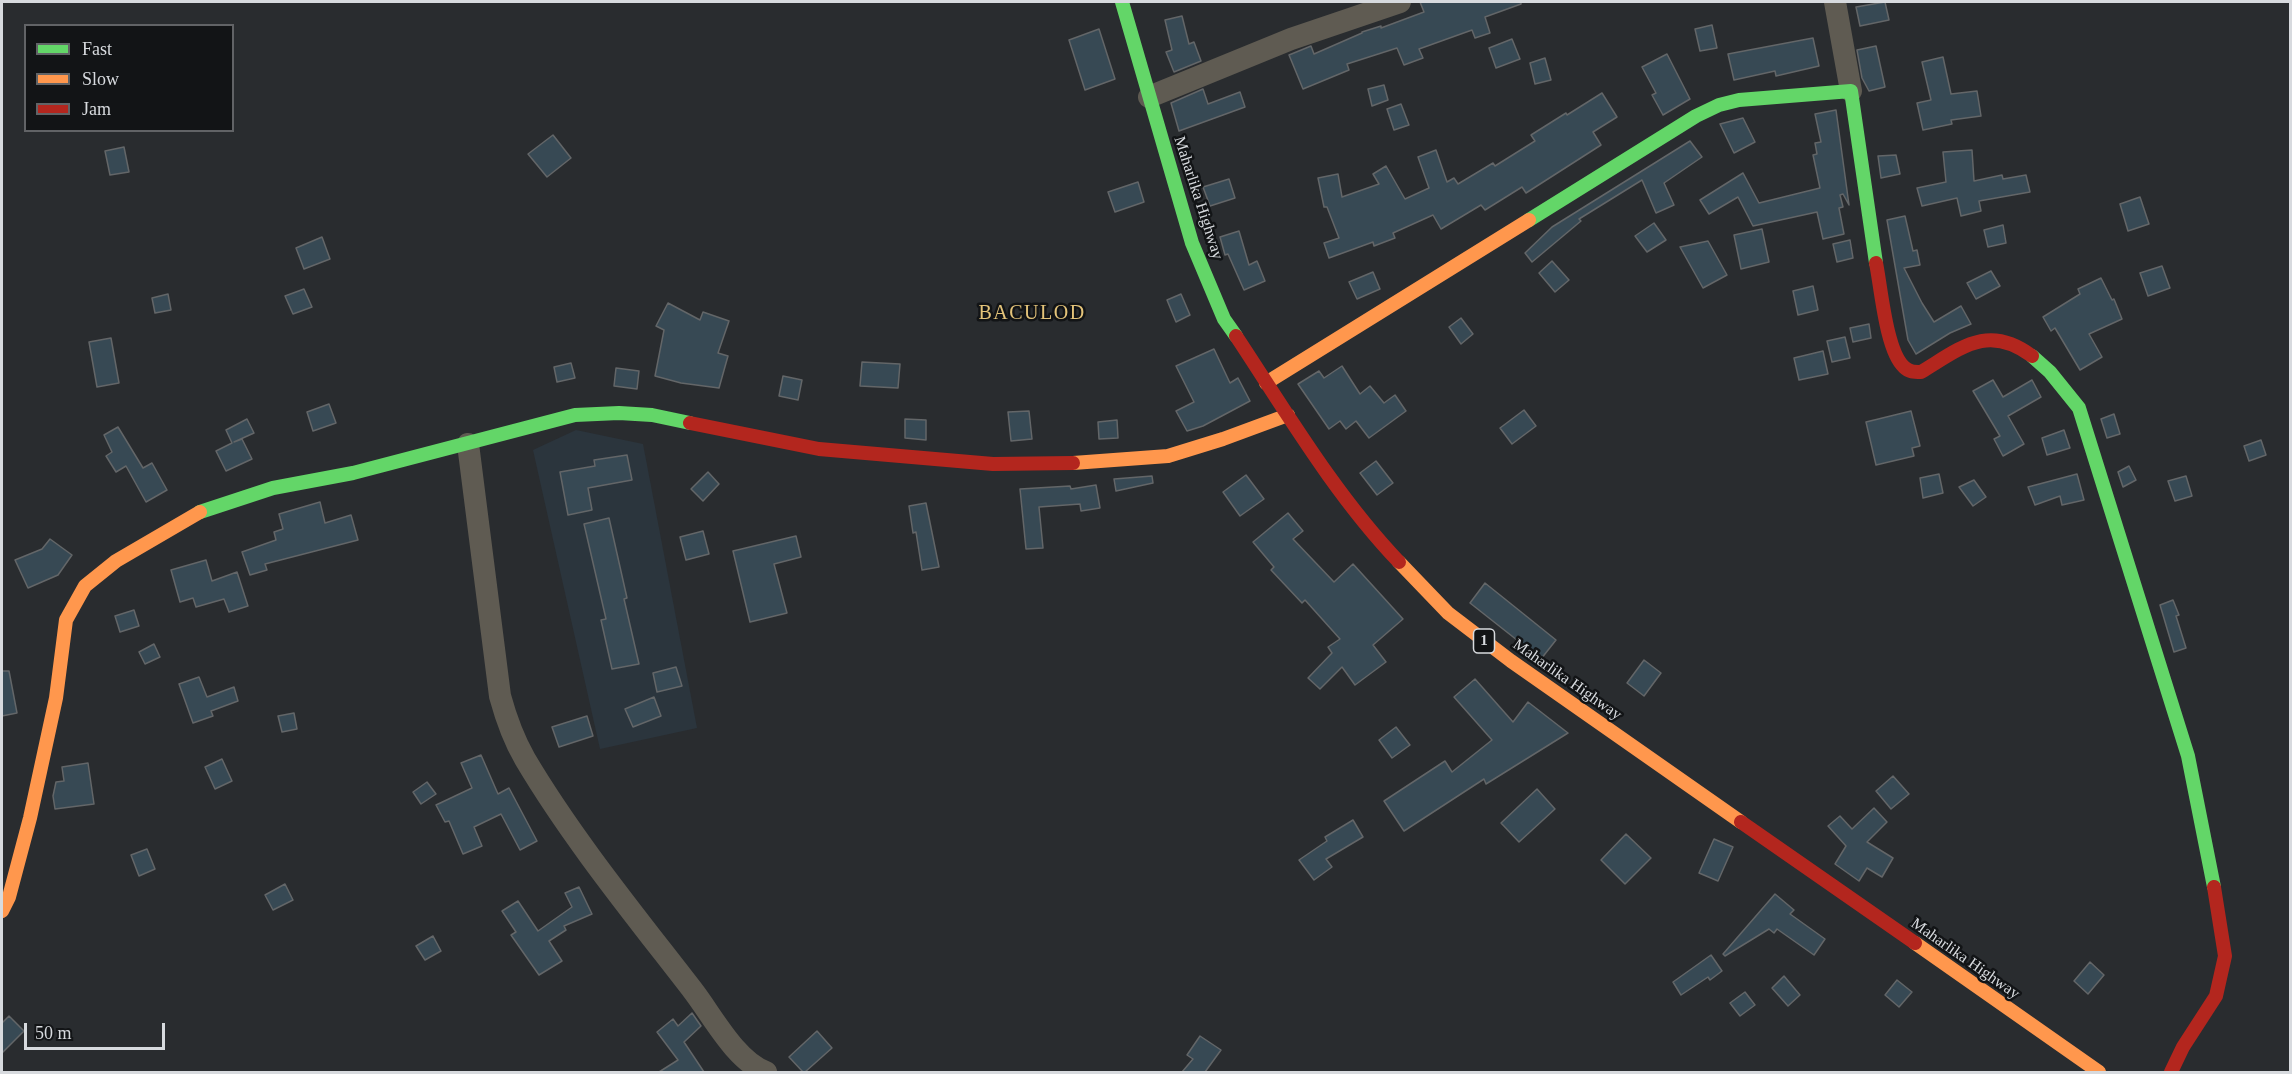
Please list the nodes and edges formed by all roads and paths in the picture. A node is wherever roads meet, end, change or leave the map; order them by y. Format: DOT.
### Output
graph roads {
  1 [pos="1122,2"];
  2 [pos="1400,2"];
  3 [pos="1835,2"];
  4 [pos="1851,91"];
  5 [pos="1149,97"];
  6 [pos="1266,383"];
  7 [pos="1288,415"];
  8 [pos="468,444"];
  9 [pos="2,911"];
  10 [pos="766,1072"];
  11 [pos="2099,1072"];
  12 [pos="2172,1072"];
  1 -- 5 [label="main road, Maharlika Highway / 1"];
  2 -- 5 [label="street"];
  3 -- 4 [label="street"];
  4 -- 6 [label="main road"];
  4 -- 12 [label="main road"];
  5 -- 6 [label="main road, Maharlika Highway / 1"];
  6 -- 7 [label="main road, Maharlika Highway / 1"];
  7 -- 8 [label="main road"];
  7 -- 11 [label="main road, Maharlika Highway / 1"];
  8 -- 9 [label="main road"];
  8 -- 10 [label="street"];
}
